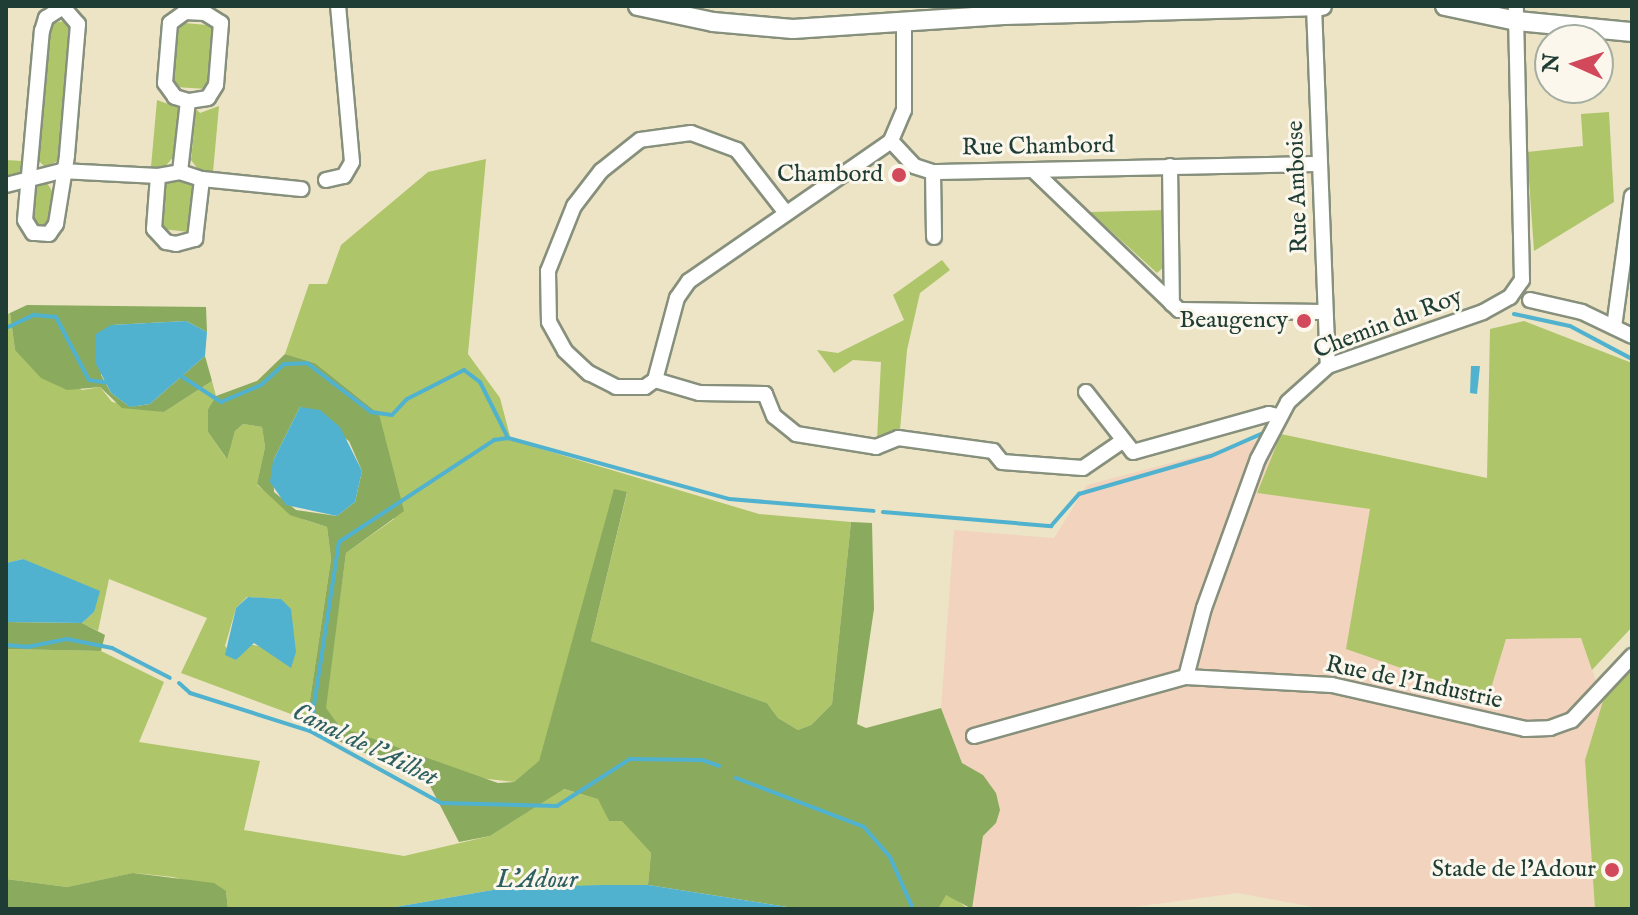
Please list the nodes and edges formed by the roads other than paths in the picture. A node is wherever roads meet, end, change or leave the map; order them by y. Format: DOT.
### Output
graph roads {
  1 [pos="63,6"];
  2 [pos="338,6"];
  3 [pos="638,6"];
  4 [pos="1314,6"];
  5 [pos="1322,6"];
  6 [pos="1445,6"];
  7 [pos="938,13"];
  8 [pos="1516,13"];
  9 [pos="713,14"];
  10 [pos="904,23"];
  11 [pos="1632,32"];
  12 [pos="188,101"];
  13 [pos="891,141"];
  14 [pos="1320,164"];
  15 [pos="1170,166"];
  16 [pos="61,171"];
  17 [pos="1034,171"];
  18 [pos="180,172"];
  19 [pos="933,172"];
  20 [pos="158,176"];
  21 [pos="29,178"];
  22 [pos="202,179"];
  23 [pos="326,180"];
  24 [pos="6,185"];
  25 [pos="301,189"];
  26 [pos="1632,196"];
  27 [pos="786,213"];
  28 [pos="934,237"];
  29 [pos="1530,300"];
  30 [pos="1172,304"];
  31 [pos="1323,312"];
  32 [pos="1614,327"];
  33 [pos="1632,336"];
  34 [pos="1328,366"];
  35 [pos="655,380"];
  36 [pos="1086,392"];
  37 [pos="1278,416"];
  38 [pos="1121,442"];
  39 [pos="1632,656"];
  40 [pos="1186,677"];
  41 [pos="974,736"];
  1 -- 16 [label="street"];
  1 -- 21 [label="street"];
  2 -- 23 [label="street"];
  3 -- 9 [label="street"];
  4 -- 5 [label="street"];
  4 -- 7 [label="street"];
  4 -- 14 [label="street, Rue Amboise"];
  6 -- 8 [label="street"];
  7 -- 10 [label="street"];
  8 -- 11 [label="street"];
  8 -- 34 [label="street, Chemin du Roy"];
  9 -- 10 [label="street"];
  10 -- 13 [label="street"];
  12 -- 12 [label="street"];
  12 -- 18 [label="street"];
  13 -- 19 [label="street, Rue Chambord"];
  13 -- 27 [label="street"];
  14 -- 15 [label="street, Rue Chambord"];
  14 -- 31 [label="street, Rue Amboise"];
  15 -- 17 [label="street, Rue Chambord"];
  15 -- 30 [label="street"];
  16 -- 20 [label="street"];
  16 -- 21 [label="street"];
  16 -- 21 [label="street"];
  17 -- 19 [label="street, Rue Chambord"];
  17 -- 30 [label="street"];
  18 -- 20 [label="street"];
  18 -- 22 [label="street"];
  19 -- 28 [label="street"];
  20 -- 22 [label="street"];
  21 -- 24 [label="street"];
  22 -- 25 [label="street"];
  26 -- 32 [label="street"];
  27 -- 35 [label="street"];
  27 -- 35 [label="street"];
  29 -- 32 [label="street"];
  30 -- 31 [label="street"];
  31 -- 34 [label="street, Rue Amboise"];
  32 -- 33 [label="street"];
  34 -- 37 [label="street, Chemin du Roy"];
  35 -- 38 [label="street"];
  36 -- 38 [label="street"];
  37 -- 38 [label="street"];
  37 -- 40 [label="street, Chemin du Roy"];
  39 -- 40 [label="street, Rue de l'Industrie"];
  40 -- 41 [label="street, Rue de l'Industrie"];
}
